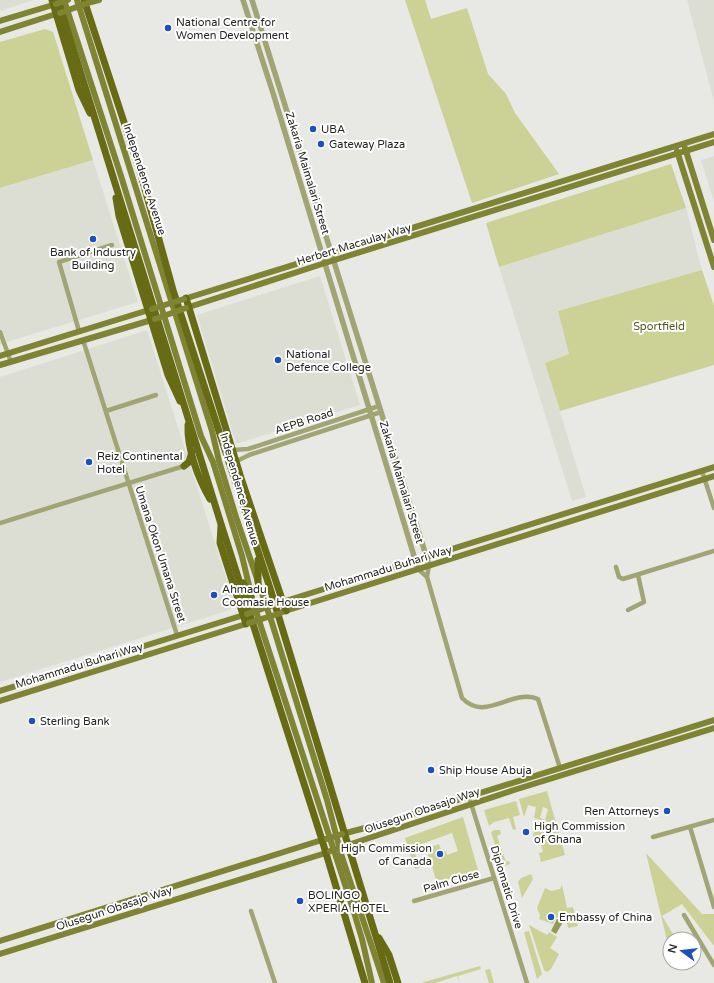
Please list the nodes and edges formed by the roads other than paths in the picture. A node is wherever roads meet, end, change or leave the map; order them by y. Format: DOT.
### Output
graph roads {
  1 [pos="64,0"];
  2 [pos="68,0"];
  3 [pos="77,0"];
  4 [pos="99,0"];
  5 [pos="243,0"];
  6 [pos="252,0"];
  7 [pos="87,1"];
  8 [pos="55,2"];
  9 [pos="58,14"];
  10 [pos="0,21"];
  11 [pos="0,32"];
  12 [pos="89,100"];
  13 [pos="286,104"];
  14 [pos="278,107"];
  15 [pos="714,134"];
  16 [pos="714,142"];
  17 [pos="684,143"];
  18 [pos="675,146"];
  19 [pos="686,151"];
  20 [pos="678,154"];
  21 [pos="114,179"];
  22 [pos="714,240"];
  23 [pos="112,245"];
  24 [pos="332,252"];
  25 [pos="322,255"];
  26 [pos="334,260"];
  27 [pos="325,263"];
  28 [pos="714,268"];
  29 [pos="185,298"];
  30 [pos="188,308"];
  31 [pos="150,309"];
  32 [pos="153,319"];
  33 [pos="79,331"];
  34 [pos="0,332"];
  35 [pos="83,340"];
  36 [pos="7,354"];
  37 [pos="0,356"];
  38 [pos="10,362"];
  39 [pos="0,365"];
  40 [pos="156,395"];
  41 [pos="380,409"];
  42 [pos="186,410"];
  43 [pos="106,411"];
  44 [pos="370,412"];
  45 [pos="189,419"];
  46 [pos="234,450"];
  47 [pos="192,452"];
  48 [pos="237,461"];
  49 [pos="184,466"];
  50 [pos="714,467"];
  51 [pos="702,471"];
  52 [pos="198,472"];
  53 [pos="714,476"];
  54 [pos="705,479"];
  55 [pos="129,483"];
  56 [pos="216,508"];
  57 [pos="714,508"];
  58 [pos="0,523"];
  59 [pos="221,524"];
  60 [pos="714,551"];
  61 [pos="258,554"];
  62 [pos="426,557"];
  63 [pos="416,560"];
  64 [pos="429,566"];
  65 [pos="616,567"];
  66 [pos="418,569"];
  67 [pos="638,575"];
  68 [pos="427,578"];
  69 [pos="258,582"];
  70 [pos="250,603"];
  71 [pos="281,603"];
  72 [pos="628,610"];
  73 [pos="283,612"];
  74 [pos="245,614"];
  75 [pos="247,624"];
  76 [pos="177,635"];
  77 [pos="95,661"];
  78 [pos="98,670"];
  79 [pos="0,691"];
  80 [pos="0,701"];
  81 [pos="714,720"];
  82 [pos="714,728"];
  83 [pos="560,768"];
  84 [pos="530,778"];
  85 [pos="532,785"];
  86 [pos="469,797"];
  87 [pos="471,804"];
  88 [pos="714,820"];
  89 [pos="384,823"];
  90 [pos="690,827"];
  91 [pos="387,832"];
  92 [pos="343,833"];
  93 [pos="653,837"];
  94 [pos="325,839"];
  95 [pos="347,846"];
  96 [pos="328,852"];
  97 [pos="494,878"];
  98 [pos="414,901"];
  99 [pos="714,907"];
  100 [pos="251,911"];
  101 [pos="684,915"];
  102 [pos="375,932"];
  103 [pos="0,941"];
  104 [pos="0,954"];
  105 [pos="714,965"];
  106 [pos="275,983"];
  107 [pos="365,983"];
  108 [pos="372,983"];
  109 [pos="384,983"];
  110 [pos="390,983"];
  111 [pos="398,983"];
  112 [pos="527,983"];
  1 -- 12 [label="main road, Independence Avenue"];
  2 -- 8 [label="main road, bridge"];
  3 -- 69 [label="main road, Independence Avenue"];
  4 -- 7 [label="main road"];
  5 -- 14 [label="street, Zakaria Maimalari Street"];
  6 -- 13 [label="street, Zakaria Maimalari Street"];
  7 -- 9 [label="main road, bridge"];
  7 -- 61 [label="main road, Independence Avenue"];
  8 -- 9 [label="main road"];
  8 -- 10 [label="main road"];
  8 -- 12 [label="main road, Independence Avenue"];
  9 -- 11 [label="main road"];
  9 -- 12 [label="main road"];
  12 -- 21 [label="main road"];
  12 -- 70 [label="main road, Independence Avenue"];
  13 -- 14 [label="street"];
  13 -- 24 [label="street, Zakaria Maimalari Street"];
  14 -- 25 [label="street, Zakaria Maimalari Street"];
  15 -- 17 [label="main road, Herbert Macaulay Way"];
  16 -- 19 [label="main road, Herbert Macaulay Way"];
  17 -- 18 [label="main road, Herbert Macaulay Way"];
  17 -- 19 [label="main road"];
  18 -- 20 [label="main road"];
  18 -- 24 [label="main road, Herbert Macaulay Way"];
  19 -- 20 [label="main road, Herbert Macaulay Way"];
  19 -- 22 [label="main road"];
  20 -- 26 [label="main road, Herbert Macaulay Way"];
  20 -- 28 [label="main road"];
  21 -- 31 [label="main road"];
  21 -- 42 [label="main road"];
  23 -- 33 [label="street"];
  24 -- 25 [label="main road, Herbert Macaulay Way"];
  24 -- 26 [label="street, Zakaria Maimalari Street"];
  25 -- 27 [label="street, Zakaria Maimalari Street"];
  25 -- 29 [label="main road, Herbert Macaulay Way"];
  26 -- 27 [label="main road, Herbert Macaulay Way"];
  26 -- 41 [label="street, Zakaria Maimalari Street"];
  27 -- 30 [label="main road, Herbert Macaulay Way"];
  27 -- 44 [label="street, Zakaria Maimalari Street"];
  29 -- 30 [label="main road"];
  29 -- 31 [label="main road, Herbert Macaulay Way, bridge"];
  30 -- 32 [label="main road, Herbert Macaulay Way, bridge"];
  30 -- 46 [label="main road"];
  31 -- 32 [label="main road"];
  31 -- 33 [label="main road, Herbert Macaulay Way"];
  32 -- 35 [label="main road, Herbert Macaulay Way"];
  32 -- 42 [label="main road"];
  33 -- 36 [label="main road, Herbert Macaulay Way"];
  34 -- 36 [label="street"];
  35 -- 38 [label="main road, Herbert Macaulay Way"];
  35 -- 43 [label="street, Umana Okon Umana Street"];
  36 -- 37 [label="main road, Herbert Macaulay Way"];
  36 -- 38 [label="street"];
  38 -- 39 [label="main road, Herbert Macaulay Way"];
  40 -- 43 [label="street"];
  41 -- 44 [label="street, AEPB Road"];
  41 -- 62 [label="street, Zakaria Maimalari Street"];
  42 -- 45 [label="main road"];
  43 -- 55 [label="street, Umana Okon Umana Street"];
  44 -- 46 [label="street, AEPB Road"];
  44 -- 48 [label="street, AEPB Road"];
  44 -- 63 [label="street, Zakaria Maimalari Street"];
  45 -- 47 [label="main road"];
  45 -- 56 [label="main road"];
  46 -- 48 [label="main road"];
  47 -- 49 [label="main road"];
  47 -- 52 [label="main road"];
  48 -- 71 [label="main road"];
  49 -- 52 [label="main road"];
  49 -- 55 [label="street"];
  50 -- 51 [label="main road, Mohammadu Buhari Way"];
  51 -- 54 [label="street"];
  51 -- 62 [label="main road, Mohammadu Buhari Way"];
  52 -- 56 [label="main road"];
  53 -- 54 [label="main road, Mohammadu Buhari Way"];
  54 -- 57 [label="street"];
  54 -- 64 [label="main road, Mohammadu Buhari Way"];
  55 -- 58 [label="street"];
  55 -- 76 [label="street, Umana Okon Umana Street"];
  56 -- 59 [label="main road"];
  59 -- 70 [label="main road"];
  59 -- 74 [label="main road"];
  60 -- 67 [label="street"];
  61 -- 69 [label="main road"];
  61 -- 92 [label="main road, Independence Avenue"];
  62 -- 63 [label="main road, Mohammadu Buhari Way"];
  62 -- 64 [label="street, Zakaria Maimalari Street"];
  63 -- 66 [label="street, Zakaria Maimalari Street"];
  63 -- 71 [label="main road, Mohammadu Buhari Way"];
  64 -- 66 [label="main road, Mohammadu Buhari Way"];
  64 -- 68 [label="street, Zakaria Maimalari Street"];
  65 -- 67 [label="street"];
  66 -- 68 [label="street, Zakaria Maimalari Street"];
  66 -- 73 [label="main road, Mohammadu Buhari Way"];
  67 -- 72 [label="street"];
  68 -- 83 [label="street, Zakaria Maimalari Street"];
  69 -- 109 [label="main road, Independence Avenue"];
  70 -- 94 [label="main road"];
  70 -- 108 [label="main road, Independence Avenue"];
  71 -- 73 [label="main road"];
  71 -- 74 [label="main road, Mohammadu Buhari Way, bridge"];
  73 -- 75 [label="main road, Mohammadu Buhari Way, bridge"];
  74 -- 75 [label="main road"];
  74 -- 76 [label="main road, Mohammadu Buhari Way"];
  75 -- 78 [label="main road, Mohammadu Buhari Way"];
  76 -- 77 [label="main road, Mohammadu Buhari Way"];
  77 -- 78 [label="main road"];
  77 -- 79 [label="main road, Mohammadu Buhari Way"];
  78 -- 80 [label="main road, Mohammadu Buhari Way"];
  81 -- 83 [label="main road, Olusegun Obasajo Way"];
  82 -- 85 [label="main road, Olusegun Obasajo Way"];
  83 -- 84 [label="main road, Olusegun Obasajo Way"];
  84 -- 85 [label="main road"];
  84 -- 86 [label="main road, Olusegun Obasajo Way"];
  85 -- 87 [label="main road, Olusegun Obasajo Way"];
  86 -- 87 [label="street, Diplomatic Drive"];
  86 -- 89 [label="main road, Olusegun Obasajo Way"];
  87 -- 91 [label="main road, Olusegun Obasajo Way"];
  87 -- 97 [label="street, Diplomatic Drive"];
  88 -- 90 [label="street"];
  89 -- 91 [label="main road"];
  89 -- 92 [label="main road, Olusegun Obasajo Way"];
  90 -- 93 [label="street"];
  90 -- 99 [label="street"];
  91 -- 95 [label="main road, Olusegun Obasajo Way"];
  92 -- 94 [label="main road, Olusegun Obasajo Way, bridge"];
  92 -- 95 [label="main road, Independence Avenue"];
  94 -- 96 [label="main road"];
  94 -- 103 [label="main road, Olusegun Obasajo Way"];
  95 -- 96 [label="main road, Olusegun Obasajo Way, bridge"];
  95 -- 102 [label="main road, Independence Avenue"];
  96 -- 104 [label="main road, Olusegun Obasajo Way"];
  96 -- 107 [label="main road"];
  97 -- 98 [label="street, Palm Close"];
  97 -- 112 [label="street, Diplomatic Drive"];
  100 -- 106 [label="street"];
  101 -- 105 [label="street"];
  102 -- 110 [label="main road, Independence Avenue"];
  102 -- 111 [label="main road"];
}
